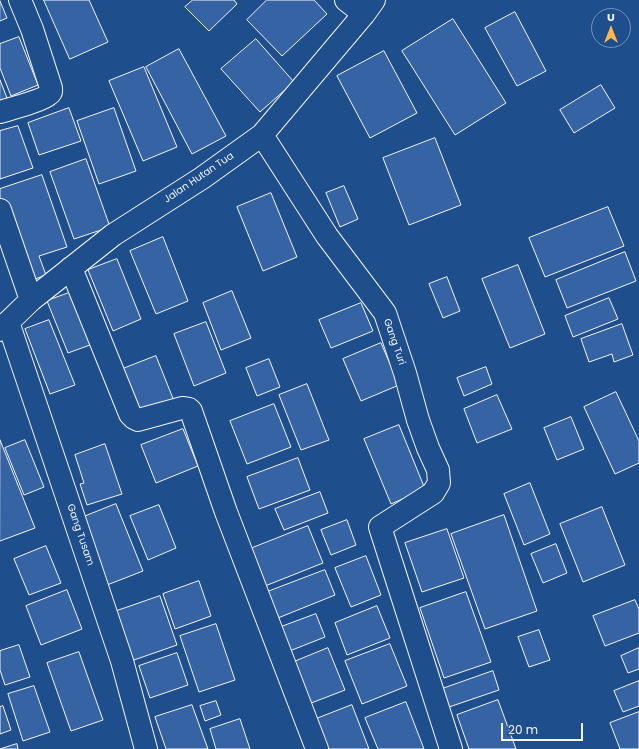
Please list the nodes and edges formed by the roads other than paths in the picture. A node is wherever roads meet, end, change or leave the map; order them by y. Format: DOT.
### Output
graph roads {
  1 [pos="20,0"];
  2 [pos="346,0"];
  3 [pos="369,7"];
  4 [pos="0,112"];
  5 [pos="262,135"];
  6 [pos="0,210"];
  7 [pos="71,268"];
  8 [pos="31,300"];
  9 [pos="4,326"];
  10 [pos="146,749"];
  11 [pos="317,749"];
  12 [pos="451,749"];
  1 -- 4 [label="street"];
  2 -- 3 [label="street"];
  3 -- 5 [label="street, Jalan Hutan Tua"];
  5 -- 7 [label="street, Jalan Hutan Tua"];
  5 -- 12 [label="street, Gang Turi"];
  6 -- 8 [label="street"];
  7 -- 8 [label="street, Jalan Hutan Tua"];
  7 -- 11 [label="street"];
  8 -- 9 [label="street, Jalan Hutan Tua"];
  9 -- 10 [label="street, Gang Tusam"];
}
